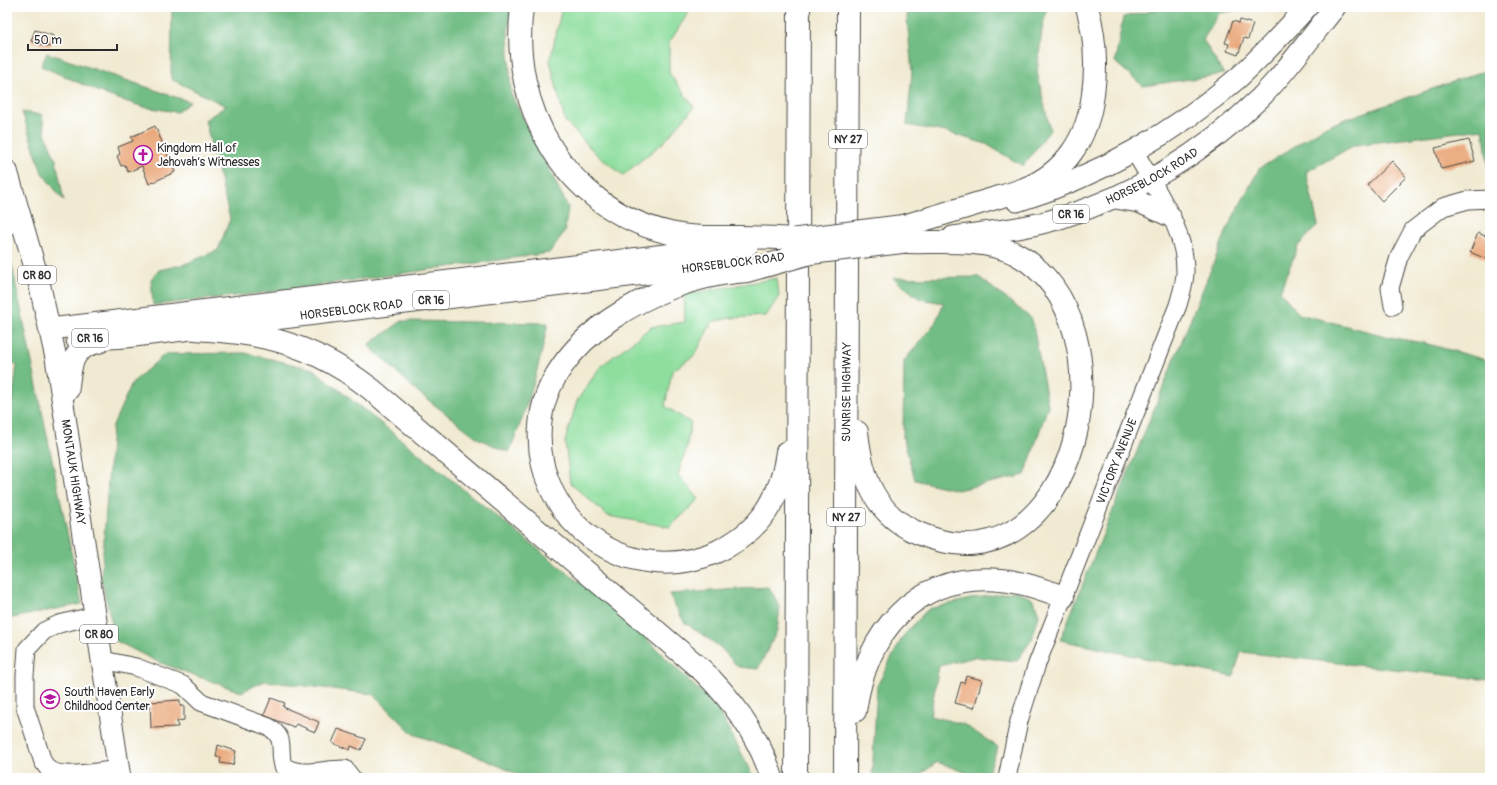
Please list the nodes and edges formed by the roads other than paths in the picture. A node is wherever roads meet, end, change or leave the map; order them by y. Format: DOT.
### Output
graph roads {
  1 [pos="522,7"];
  2 [pos="790,7"];
  3 [pos="799,7"];
  4 [pos="1087,7"];
  5 [pos="1307,7"];
  6 [pos="1335,7"];
  7 [pos="849,12"];
  8 [pos="798,74"];
  9 [pos="1134,150"];
  10 [pos="7,171"];
  11 [pos="1150,181"];
  12 [pos="1115,198"];
  13 [pos="1490,199"];
  14 [pos="1170,216"];
  15 [pos="15,223"];
  16 [pos="907,234"];
  17 [pos="800,247"];
  18 [pos="735,255"];
  19 [pos="1393,306"];
  20 [pos="196,329"];
  21 [pos="52,336"];
  22 [pos="126,337"];
  23 [pos="847,341"];
  24 [pos="797,358"];
  25 [pos="65,408"];
  26 [pos="1063,597"];
  27 [pos="96,615"];
  28 [pos="103,660"];
  29 [pos="119,773"];
  30 [pos="352,778"];
  31 [pos="772,778"];
  32 [pos="796,778"];
  33 [pos="845,778"];
  34 [pos="1008,778"];
  1 -- 18 [label="highway"];
  2 -- 8 [label="highway"];
  3 -- 8 [label="highway"];
  4 -- 16 [label="highway"];
  5 -- 9 [label="main road, HORSEBLOCK ROAD / CR 16"];
  6 -- 11 [label="main road, HORSEBLOCK ROAD / CR 16"];
  7 -- 23 [label="highway, SUNRISE HIGHWAY / NY 27"];
  8 -- 24 [label="highway"];
  9 -- 11 [label="street, VICTORY AVENUE"];
  9 -- 16 [label="main road, HORSEBLOCK ROAD / CR 16"];
  10 -- 15 [label="main road, MONTAUK HIGHWAY / CR 80"];
  11 -- 12 [label="main road, HORSEBLOCK ROAD / CR 16"];
  11 -- 14 [label="street, VICTORY AVENUE"];
  12 -- 14 [label="main road"];
  12 -- 16 [label="main road, HORSEBLOCK ROAD / CR 16"];
  13 -- 19 [label="street"];
  14 -- 26 [label="street, VICTORY AVENUE"];
  15 -- 21 [label="main road, MONTAUK HIGHWAY / CR 80"];
  16 -- 17 [label="main road, HORSEBLOCK ROAD / CR 16, bridge"];
  16 -- 23 [label="highway"];
  17 -- 18 [label="highway"];
  17 -- 18 [label="highway, bridge"];
  18 -- 20 [label="main road, HORSEBLOCK ROAD / CR 16"];
  18 -- 21 [label="main road, HORSEBLOCK ROAD / CR 16"];
  18 -- 24 [label="highway"];
  20 -- 22 [label="main road, HORSEBLOCK ROAD / CR 16"];
  20 -- 31 [label="highway"];
  21 -- 22 [label="main road, HORSEBLOCK ROAD / CR 16"];
  21 -- 25 [label="main road, MONTAUK HIGHWAY / CR 80"];
  22 -- 25 [label="main road"];
  23 -- 33 [label="highway, SUNRISE HIGHWAY / NY 27"];
  24 -- 32 [label="highway"];
  25 -- 27 [label="main road, MONTAUK HIGHWAY / CR 80"];
  26 -- 33 [label="highway"];
  26 -- 34 [label="street, VICTORY AVENUE"];
  27 -- 28 [label="main road, MONTAUK HIGHWAY / CR 80"];
  27 -- 29 [label="street"];
  28 -- 29 [label="main road, MONTAUK HIGHWAY / CR 80"];
  28 -- 30 [label="street"];
}
